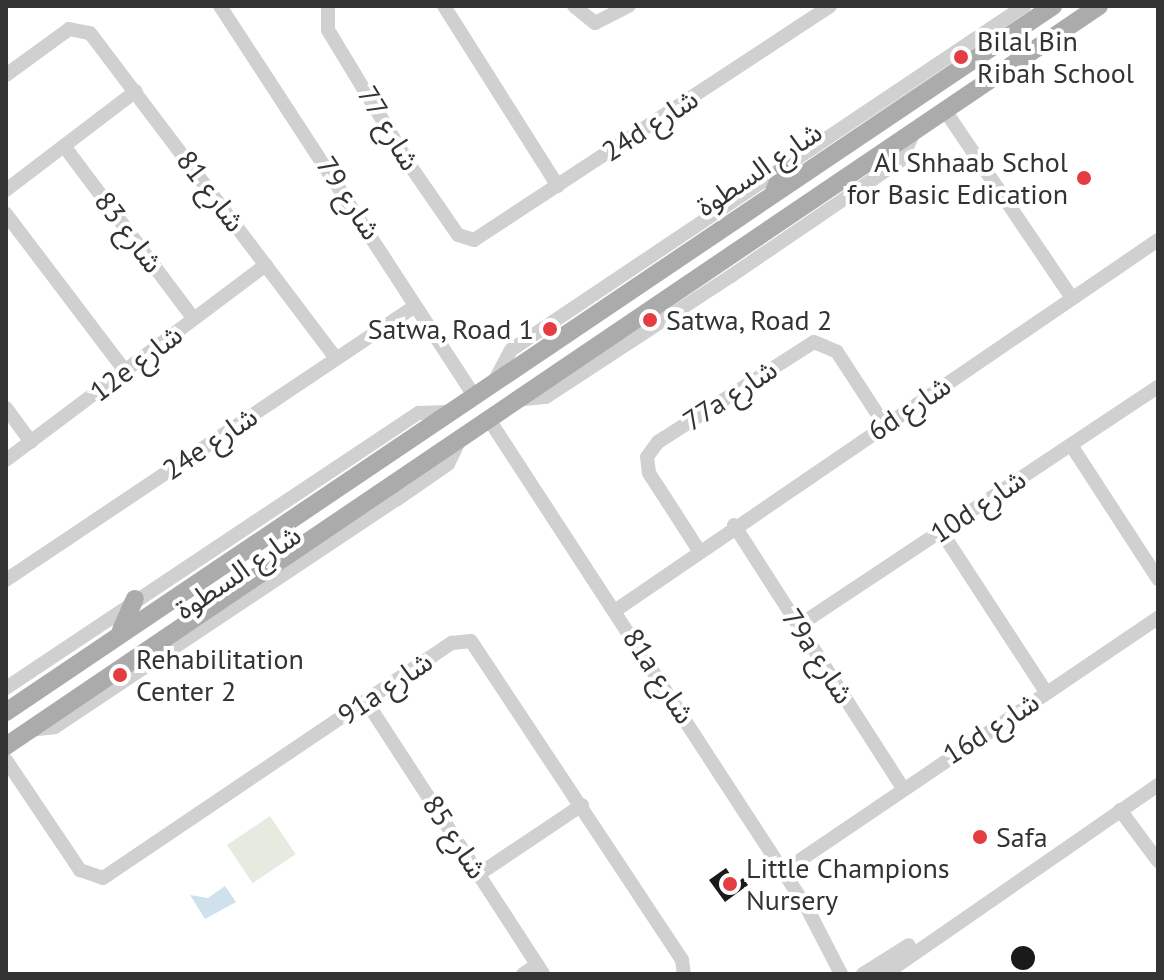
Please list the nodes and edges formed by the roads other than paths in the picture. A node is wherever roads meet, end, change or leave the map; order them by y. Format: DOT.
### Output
graph roads {
  1 [pos="220,6"];
  2 [pos="328,6"];
  3 [pos="444,6"];
  4 [pos="574,6"];
  5 [pos="629,6"];
  6 [pos="830,6"];
  7 [pos="1024,6"];
  8 [pos="1053,6"];
  9 [pos="1099,6"];
  10 [pos="969,62"];
  11 [pos="6,75"];
  12 [pos="136,91"];
  13 [pos="946,112"];
  14 [pos="913,134"];
  15 [pos="64,146"];
  16 [pos="785,164"];
  17 [pos="558,186"];
  18 [pos="6,190"];
  19 [pos="773,194"];
  20 [pos="6,214"];
  21 [pos="470,240"];
  22 [pos="1158,240"];
  23 [pos="680,254"];
  24 [pos="266,265"];
  25 [pos="1072,298"];
  26 [pos="415,306"];
  27 [pos="647,308"];
  28 [pos="194,319"];
  29 [pos="336,358"];
  30 [pos="125,371"];
  31 [pos="496,378"];
  32 [pos="1158,387"];
  33 [pos="473,394"];
  34 [pos="514,400"];
  35 [pos="6,408"];
  36 [pos="445,412"];
  37 [pos="488,418"];
  38 [pos="884,424"];
  39 [pos="462,435"];
  40 [pos="31,442"];
  41 [pos="1071,445"];
  42 [pos="6,460"];
  43 [pos="307,508"];
  44 [pos="734,525"];
  45 [pos="941,531"];
  46 [pos="698,549"];
  47 [pos="286,554"];
  48 [pos="1158,579"];
  49 [pos="6,580"];
  50 [pos="135,599"];
  51 [pos="613,605"];
  52 [pos="1158,618"];
  53 [pos="798,626"];
  54 [pos="121,630"];
  55 [pos="6,688"];
  56 [pos="1046,692"];
  57 [pos="366,701"];
  58 [pos="6,712"];
  59 [pos="27,730"];
  60 [pos="6,746"];
  61 [pos="6,760"];
  62 [pos="1158,785"];
  63 [pos="902,787"];
  64 [pos="582,805"];
  65 [pos="1123,808"];
  66 [pos="1157,860"];
  67 [pos="781,867"];
  68 [pos="479,874"];
  69 [pos="965,913"];
  70 [pos="826,937"];
  71 [pos="540,969"];
  72 [pos="523,974"];
  73 [pos="684,974"];
  74 [pos="841,974"];
  75 [pos="856,974"];
  76 [pos="863,974"];
  77 [pos="885,974"];
  1 -- 26 [label="street, شارع 79"];
  2 -- 21 [label="street, شارع 77"];
  3 -- 17 [label="street"];
  4 -- 5 [label="street"];
  6 -- 17 [label="street, 24d شارع"];
  7 -- 16 [label="street, شارع السطوة"];
  8 -- 10 [label="main road, شارع السطوة"];
  9 -- 13 [label="main road, شارع السطوة"];
  10 -- 13 [label="main road"];
  10 -- 19 [label="main road, شارع السطوة"];
  11 -- 12 [label="street, شارع 81"];
  12 -- 15 [label="street"];
  12 -- 24 [label="street, شارع 81"];
  13 -- 14 [label="main road, شارع السطوة"];
  13 -- 25 [label="street"];
  14 -- 27 [label="main road, شارع السطوة"];
  14 -- 34 [label="street, شارع السطوة"];
  15 -- 18 [label="street"];
  15 -- 28 [label="street, شارع 83"];
  16 -- 19 [label="main road"];
  16 -- 31 [label="street, شارع السطوة"];
  17 -- 21 [label="street, 24d شارع"];
  19 -- 23 [label="main road, شارع السطوة"];
  20 -- 30 [label="street"];
  22 -- 25 [label="street, 6d شارع"];
  23 -- 27 [label="main road"];
  23 -- 31 [label="main road, شارع السطوة"];
  24 -- 28 [label="street, 12e شارع"];
  24 -- 29 [label="street, شارع 81"];
  25 -- 38 [label="street, 6d شارع"];
  26 -- 29 [label="street, 24e شارع"];
  26 -- 33 [label="street, شارع 79"];
  27 -- 34 [label="main road, شارع السطوة"];
  28 -- 30 [label="street, 12e شارع"];
  29 -- 49 [label="street, 24e شارع"];
  30 -- 40 [label="street, 12e شارع"];
  31 -- 33 [label="main road, شارع السطوة"];
  32 -- 41 [label="street, 10d شارع"];
  33 -- 36 [label="main road, شارع السطوة"];
  34 -- 37 [label="main road, شارع السطوة"];
  35 -- 40 [label="street"];
  36 -- 43 [label="main road, شارع السطوة"];
  36 -- 50 [label="street, شارع السطوة"];
  37 -- 39 [label="main road, شارع السطوة"];
  37 -- 51 [label="street, 81a شارع"];
  38 -- 44 [label="street, 6d شارع"];
  38 -- 46 [label="street, 77a شارع"];
  39 -- 47 [label="main road, شارع السطوة"];
  39 -- 59 [label="street, شارع السطوة"];
  40 -- 42 [label="street, 12e شارع"];
  41 -- 45 [label="street, 10d شارع"];
  41 -- 48 [label="street"];
  43 -- 47 [label="main road"];
  43 -- 54 [label="main road, شارع السطوة"];
  44 -- 46 [label="street, 6d شارع"];
  44 -- 53 [label="street, 79a شارع"];
  45 -- 53 [label="street, 10d شارع"];
  45 -- 56 [label="street"];
  46 -- 51 [label="street, 6d شارع"];
  47 -- 59 [label="main road, شارع السطوة"];
  50 -- 54 [label="main road"];
  50 -- 55 [label="street, شارع السطوة"];
  51 -- 67 [label="street, 81a شارع"];
  52 -- 56 [label="street, 16d شارع"];
  53 -- 63 [label="street, 79a شارع"];
  54 -- 58 [label="main road, شارع السطوة"];
  56 -- 63 [label="street, 16d شارع"];
  57 -- 61 [label="street, 91a شارع"];
  57 -- 64 [label="street, 91a شارع"];
  57 -- 68 [label="street, شارع 85"];
  59 -- 60 [label="main road, شارع السطوة"];
  62 -- 65 [label="street"];
  63 -- 67 [label="street, 16d شارع"];
  64 -- 68 [label="street"];
  64 -- 73 [label="street, 91a شارع"];
  65 -- 66 [label="street"];
  65 -- 69 [label="street"];
  67 -- 70 [label="street, 81a شارع"];
  68 -- 71 [label="street, شارع 85"];
  69 -- 76 [label="street"];
  69 -- 77 [label="street"];
  70 -- 74 [label="street, 81a شارع"];
  70 -- 75 [label="street, 81a شارع"];
  71 -- 72 [label="street"];
}
